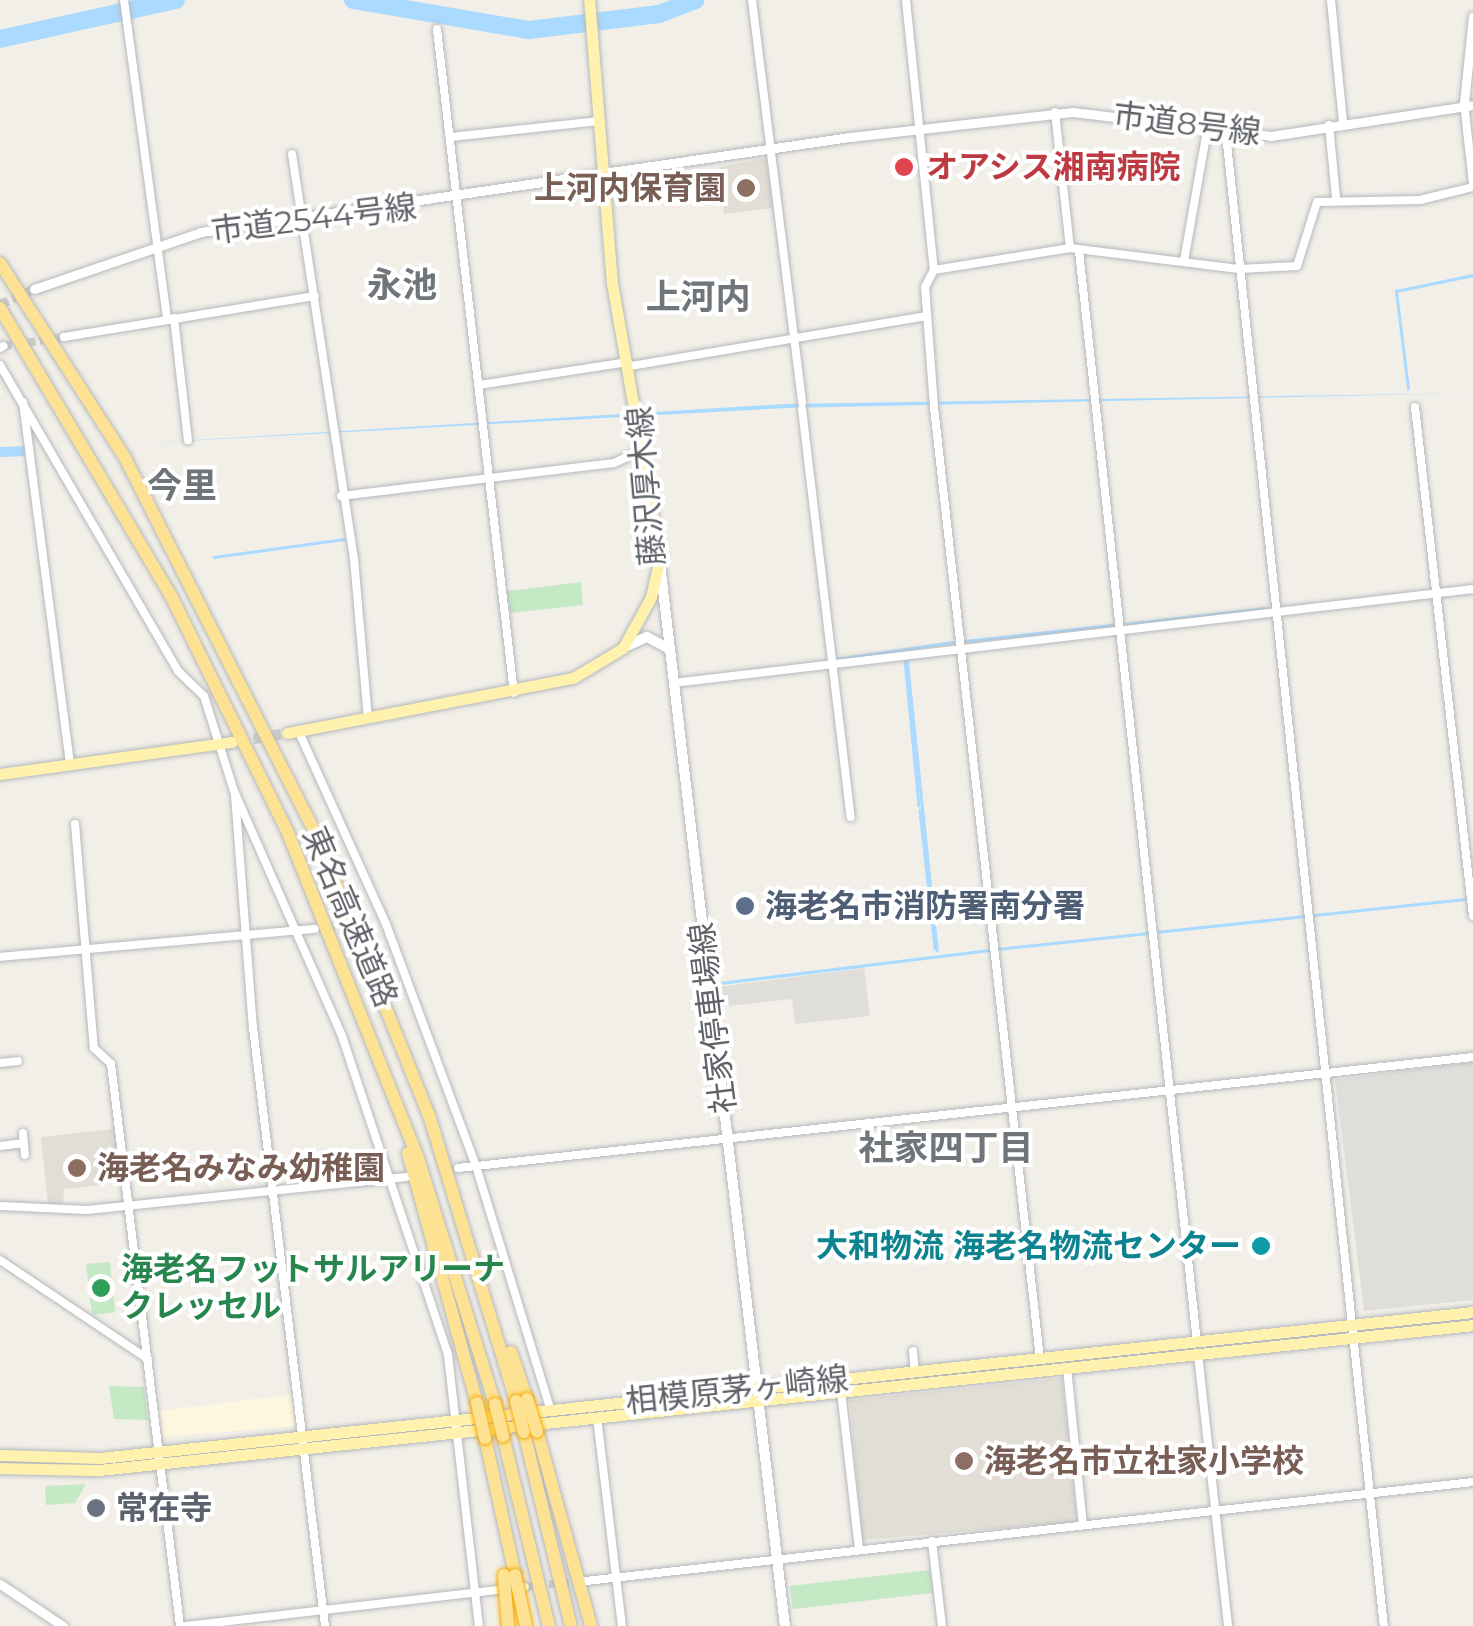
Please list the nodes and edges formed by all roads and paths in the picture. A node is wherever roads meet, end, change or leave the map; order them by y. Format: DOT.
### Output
graph roads {
  1 [pos="124,0"];
  2 [pos="752,0"];
  3 [pos="906,0"];
  4 [pos="1331,0"];
  5 [pos="590,5"];
  6 [pos="1473,16"];
  7 [pos="437,29"];
  8 [pos="1470,56"];
  9 [pos="1469,104"];
  10 [pos="1055,112"];
  11 [pos="600,120"];
  12 [pos="1343,122"];
  13 [pos="1329,125"];
  14 [pos="918,129"];
  15 [pos="1207,131"];
  16 [pos="1226,134"];
  17 [pos="450,137"];
  18 [pos="772,150"];
  19 [pos="292,154"];
  20 [pos="603,177"];
  21 [pos="1473,185"];
  22 [pos="1336,198"];
  23 [pos="458,201"];
  24 [pos="300,220"];
  25 [pos="157,241"];
  26 [pos="1075,250"];
  27 [pos="1184,261"];
  28 [pos="0,263"];
  29 [pos="1239,269"];
  30 [pos="934,270"];
  31 [pos="34,289"];
  32 [pos="315,296"];
  33 [pos="0,308"];
  34 [pos="926,316"];
  35 [pos="170,319"];
  36 [pos="792,332"];
  37 [pos="64,337"];
  38 [pos="631,364"];
  39 [pos="0,365"];
  40 [pos="478,384"];
  41 [pos="22,398"];
  42 [pos="1414,408"];
  43 [pos="188,440"];
  44 [pos="646,450"];
  45 [pos="488,475"];
  46 [pos="341,496"];
  47 [pos="660,558"];
  48 [pos="1473,589"];
  49 [pos="1437,593"];
  50 [pos="1275,610"];
  51 [pos="639,623"];
  52 [pos="666,625"];
  53 [pos="1118,628"];
  54 [pos="959,646"];
  55 [pos="622,648"];
  56 [pos="669,648"];
  57 [pos="832,662"];
  58 [pos="673,683"];
  59 [pos="514,692"];
  60 [pos="368,718"];
  61 [pos="293,731"];
  62 [pos="232,740"];
  63 [pos="70,764"];
  64 [pos="0,774"];
  65 [pos="234,791"];
  66 [pos="852,816"];
  67 [pos="75,824"];
  68 [pos="1471,900"];
  69 [pos="1473,916"];
  70 [pos="386,924"];
  71 [pos="372,926"];
  72 [pos="315,929"];
  73 [pos="299,931"];
  74 [pos="246,936"];
  75 [pos="86,950"];
  76 [pos="0,956"];
  77 [pos="1473,1056"];
  78 [pos="18,1061"];
  79 [pos="0,1063"];
  80 [pos="386,1068"];
  81 [pos="1326,1074"];
  82 [pos="1169,1089"];
  83 [pos="1012,1105"];
  84 [pos="727,1136"];
  85 [pos="0,1146"];
  86 [pos="25,1155"];
  87 [pos="476,1166"];
  88 [pos="458,1168"];
  89 [pos="406,1176"];
  90 [pos="394,1178"];
  91 [pos="275,1192"];
  92 [pos="0,1206"];
  93 [pos="128,1206"];
  94 [pos="0,1260"];
  95 [pos="1473,1312"];
  96 [pos="1473,1324"];
  97 [pos="1354,1331"];
  98 [pos="1198,1349"];
  99 [pos="912,1352"];
  100 [pos="148,1359"];
  101 [pos="1040,1360"];
  102 [pos="1067,1368"];
  103 [pos="915,1372"];
  104 [pos="841,1392"];
  105 [pos="758,1394"];
  106 [pos="551,1411"];
  107 [pos="597,1417"];
  108 [pos="455,1426"];
  109 [pos="530,1431"];
  110 [pos="305,1442"];
  111 [pos="0,1456"];
  112 [pos="160,1457"];
  113 [pos="0,1468"];
  114 [pos="1473,1482"];
  115 [pos="1369,1493"];
  116 [pos="1216,1510"];
  117 [pos="1083,1525"];
  118 [pos="932,1541"];
  119 [pos="859,1549"];
  120 [pos="777,1558"];
  121 [pos="510,1575"];
  122 [pos="616,1577"];
  123 [pos="586,1581"];
  124 [pos="0,1584"];
  125 [pos="525,1587"];
  126 [pos="475,1592"];
  127 [pos="324,1610"];
  128 [pos="63,1626"];
  129 [pos="183,1626"];
  130 [pos="326,1626"];
  131 [pos="479,1626"];
  132 [pos="508,1626"];
  133 [pos="526,1626"];
  134 [pos="549,1626"];
  135 [pos="571,1626"];
  136 [pos="591,1626"];
  137 [pos="622,1626"];
  138 [pos="784,1626"];
  139 [pos="942,1626"];
  140 [pos="1228,1626"];
  141 [pos="1384,1626"];
  1 -- 25 [label="street"];
  2 -- 18 [label="street"];
  3 -- 14 [label="street"];
  4 -- 12 [label="street"];
  5 -- 11 [label="main road, 藤沢厚木線"];
  6 -- 8 [label="street"];
  7 -- 17 [label="street"];
  8 -- 9 [label="street"];
  9 -- 12 [label="street, 市道8号線"];
  9 -- 21 [label="street"];
  10 -- 14 [label="street, 市道8号線"];
  10 -- 15 [label="street, 市道8号線"];
  10 -- 26 [label="street"];
  11 -- 17 [label="street"];
  11 -- 20 [label="main road, 藤沢厚木線"];
  12 -- 13 [label="street, 市道8号線"];
  13 -- 16 [label="street, 市道8号線"];
  13 -- 22 [label="street"];
  14 -- 18 [label="street, 市道8号線"];
  14 -- 30 [label="street"];
  15 -- 16 [label="street, 市道8号線"];
  15 -- 27 [label="street"];
  16 -- 29 [label="street"];
  17 -- 23 [label="street"];
  18 -- 20 [label="street, 市道8号線"];
  18 -- 36 [label="street"];
  19 -- 24 [label="street"];
  20 -- 23 [label="street, 市道2544号線"];
  20 -- 38 [label="main road, 藤沢厚木線"];
  21 -- 22 [label="street"];
  22 -- 29 [label="street"];
  23 -- 24 [label="street, 市道2544号線"];
  23 -- 40 [label="street"];
  24 -- 25 [label="street, 市道2544号線"];
  24 -- 32 [label="street"];
  25 -- 31 [label="street, 市道2544号線"];
  25 -- 35 [label="street"];
  26 -- 27 [label="street"];
  26 -- 30 [label="street"];
  26 -- 53 [label="street"];
  27 -- 29 [label="street"];
  28 -- 109 [label="highway, 東名高速道路, bridge"];
  29 -- 50 [label="street"];
  30 -- 34 [label="street"];
  32 -- 35 [label="street"];
  32 -- 46 [label="street"];
  33 -- 62 [label="highway, 東名高速道路"];
  34 -- 36 [label="street"];
  34 -- 54 [label="street"];
  35 -- 37 [label="street"];
  35 -- 43 [label="street"];
  36 -- 38 [label="street"];
  36 -- 57 [label="street"];
  38 -- 40 [label="street"];
  38 -- 44 [label="main road, 藤沢厚木線"];
  39 -- 41 [label="street"];
  40 -- 45 [label="street"];
  41 -- 62 [label="street"];
  41 -- 63 [label="street"];
  42 -- 49 [label="street"];
  44 -- 45 [label="street"];
  44 -- 47 [label="main road, 藤沢厚木線"];
  45 -- 46 [label="street"];
  45 -- 59 [label="street"];
  46 -- 60 [label="street"];
  47 -- 51 [label="main road, 藤沢厚木線"];
  47 -- 52 [label="main road, 社家停車場線"];
  48 -- 49 [label="street"];
  49 -- 50 [label="street"];
  49 -- 68 [label="street"];
  50 -- 53 [label="street"];
  50 -- 81 [label="street"];
  51 -- 52 [label="main road"];
  51 -- 55 [label="main road, 藤沢厚木線"];
  52 -- 56 [label="main road, 社家停車場線"];
  53 -- 54 [label="street"];
  53 -- 82 [label="street"];
  54 -- 57 [label="street"];
  54 -- 83 [label="street"];
  55 -- 56 [label="main road"];
  55 -- 59 [label="main road, 藤沢厚木線"];
  56 -- 58 [label="main road, 社家停車場線"];
  57 -- 58 [label="street"];
  57 -- 66 [label="street"];
  58 -- 84 [label="main road, 社家停車場線"];
  59 -- 60 [label="main road, 藤沢厚木線"];
  60 -- 61 [label="main road, 藤沢厚木線"];
  61 -- 70 [label="street"];
  62 -- 63 [label="main road"];
  62 -- 65 [label="street"];
  62 -- 80 [label="highway, 東名高速道路"];
  63 -- 64 [label="main road"];
  65 -- 73 [label="street"];
  65 -- 74 [label="street"];
  67 -- 75 [label="street"];
  68 -- 69 [label="street"];
  70 -- 71 [label="street"];
  70 -- 87 [label="street"];
  72 -- 73 [label="street"];
  73 -- 74 [label="street"];
  73 -- 90 [label="street"];
  74 -- 75 [label="street"];
  74 -- 91 [label="street"];
  75 -- 76 [label="street"];
  75 -- 93 [label="street"];
  77 -- 81 [label="street"];
  78 -- 79 [label="street"];
  80 -- 121 [label="highway, bridge"];
  80 -- 134 [label="highway, 東名高速道路, bridge"];
  81 -- 82 [label="street"];
  81 -- 97 [label="street"];
  82 -- 83 [label="street"];
  82 -- 98 [label="street"];
  83 -- 84 [label="street"];
  83 -- 101 [label="street"];
  84 -- 87 [label="street"];
  84 -- 105 [label="main road, 社家停車場線"];
  85 -- 86 [label="street"];
  87 -- 88 [label="street"];
  87 -- 106 [label="street"];
  89 -- 90 [label="street"];
  90 -- 91 [label="street"];
  90 -- 108 [label="street"];
  91 -- 93 [label="street"];
  91 -- 110 [label="street"];
  92 -- 93 [label="street"];
  93 -- 100 [label="street"];
  94 -- 100 [label="street"];
  95 -- 97 [label="main road, 相模原茅ヶ崎線"];
  96 -- 97 [label="main road, 相模原茅ヶ崎線"];
  97 -- 98 [label="main road, 相模原茅ヶ崎線"];
  97 -- 115 [label="street"];
  98 -- 101 [label="main road, 相模原茅ヶ崎線"];
  98 -- 102 [label="main road, 相模原茅ヶ崎線"];
  98 -- 116 [label="street"];
  99 -- 103 [label="street"];
  100 -- 112 [label="street"];
  101 -- 103 [label="main road, 相模原茅ヶ崎線"];
  102 -- 104 [label="main road, 相模原茅ヶ崎線"];
  102 -- 117 [label="street"];
  103 -- 105 [label="main road, 相模原茅ヶ崎線"];
  104 -- 105 [label="main road, 相模原茅ヶ崎線"];
  104 -- 119 [label="street"];
  105 -- 106 [label="main road, 相模原茅ヶ崎線"];
  105 -- 107 [label="main road, 相模原茅ヶ崎線"];
  105 -- 120 [label="main road, 社家停車場線"];
  106 -- 108 [label="main road, 相模原茅ヶ崎線"];
  107 -- 108 [label="main road, 相模原茅ヶ崎線"];
  107 -- 122 [label="street"];
  108 -- 110 [label="main road, 相模原茅ヶ崎線"];
  108 -- 126 [label="street"];
  109 -- 135 [label="highway, 東名高速道路"];
  109 -- 136 [label="highway"];
  110 -- 112 [label="main road, 相模原茅ヶ崎線"];
  110 -- 127 [label="street"];
  111 -- 112 [label="main road, 相模原茅ヶ崎線"];
  112 -- 113 [label="main road, 相模原茅ヶ崎線"];
  112 -- 129 [label="street"];
  114 -- 115 [label="street"];
  115 -- 116 [label="street"];
  115 -- 141 [label="street"];
  116 -- 117 [label="street"];
  116 -- 140 [label="street"];
  117 -- 118 [label="street"];
  118 -- 119 [label="street"];
  118 -- 139 [label="street"];
  119 -- 120 [label="street"];
  120 -- 122 [label="street"];
  120 -- 138 [label="main road, 社家停車場線"];
  121 -- 132 [label="highway, bridge"];
  121 -- 133 [label="highway, bridge"];
  122 -- 123 [label="street"];
  122 -- 137 [label="street"];
  124 -- 128 [label="street"];
  125 -- 126 [label="street"];
  126 -- 127 [label="street"];
  126 -- 131 [label="street"];
  127 -- 129 [label="street"];
  127 -- 130 [label="street"];
}
